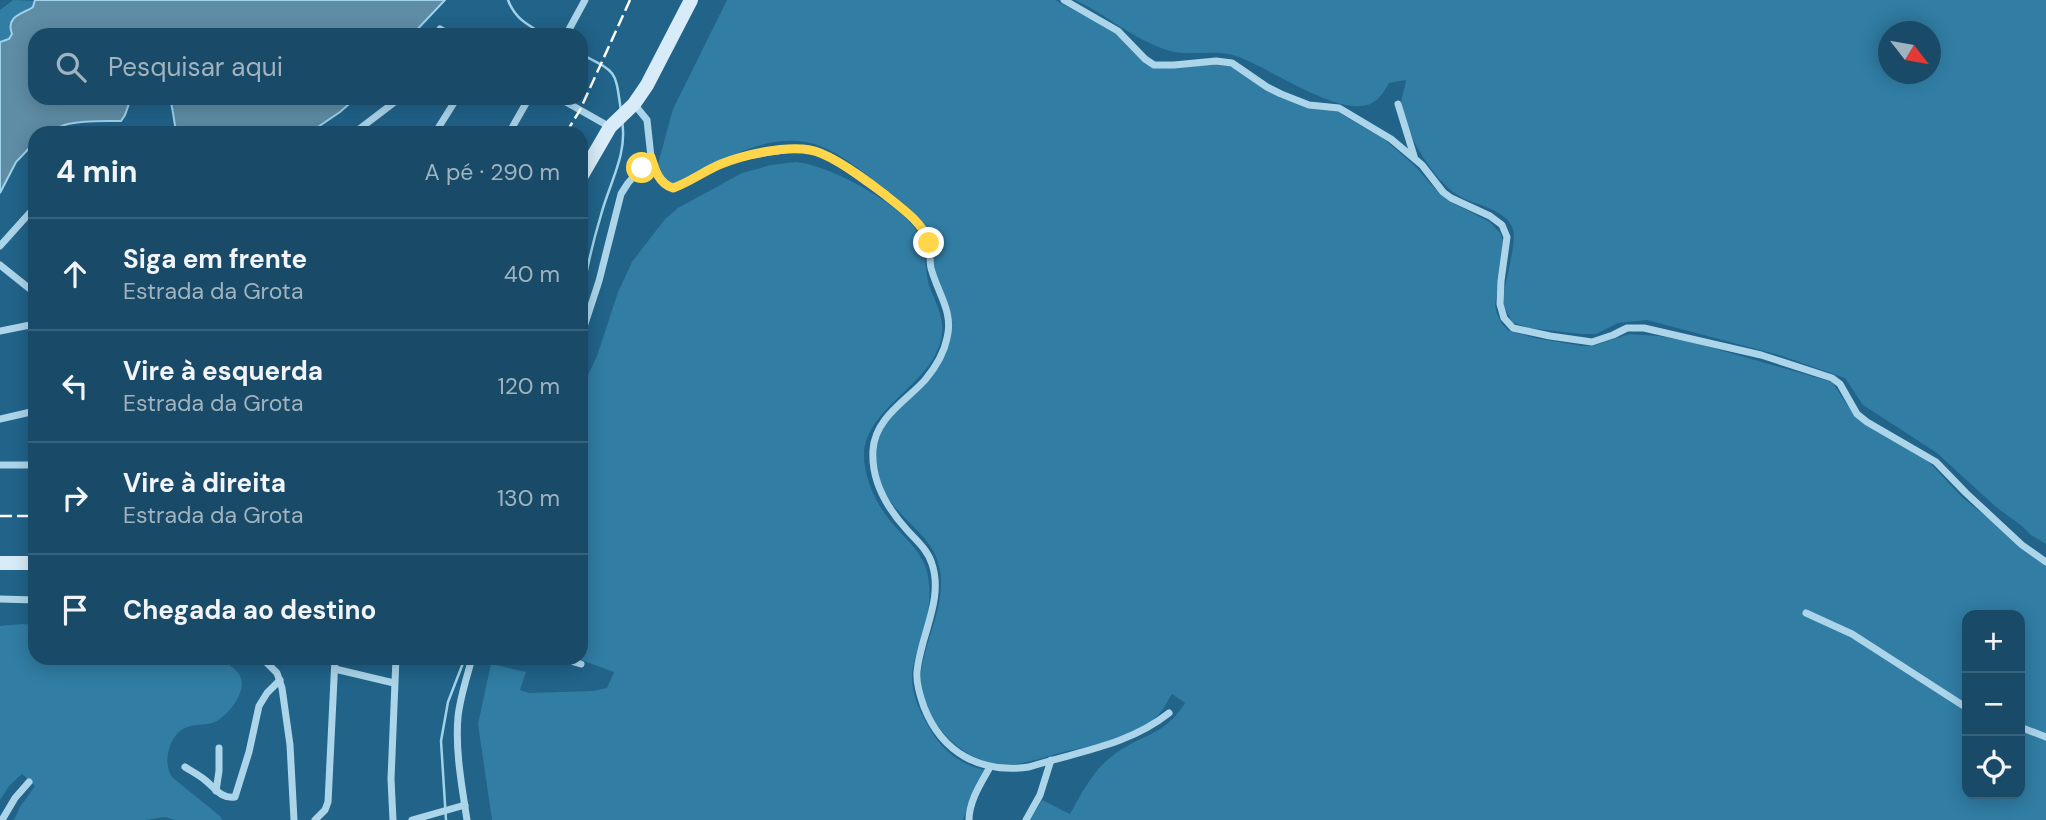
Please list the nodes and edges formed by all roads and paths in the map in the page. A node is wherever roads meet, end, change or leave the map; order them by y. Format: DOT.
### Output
graph roads {
  1 [pos="585,0"];
  2 [pos="691,0"];
  3 [pos="1063,0"];
  4 [pos="570,28"];
  5 [pos="1398,104"];
  6 [pos="391,105"];
  7 [pos="453,105"];
  8 [pos="525,105"];
  9 [pos="571,105"];
  10 [pos="632,106"];
  11 [pos="363,126"];
  12 [pos="439,126"];
  13 [pos="513,126"];
  14 [pos="611,126"];
  15 [pos="651,157"];
  16 [pos="1414,157"];
  17 [pos="588,165"];
  18 [pos="28,215"];
  19 [pos="0,246"];
  20 [pos="0,265"];
  21 [pos="28,287"];
  22 [pos="588,315"];
  23 [pos="28,325"];
  24 [pos="0,331"];
  25 [pos="28,413"];
  26 [pos="0,419"];
  27 [pos="0,465"];
  28 [pos="28,465"];
  29 [pos="2046,562"];
  30 [pos="0,563"];
  31 [pos="28,563"];
  32 [pos="0,599"];
  33 [pos="28,600"];
  34 [pos="1806,613"];
  35 [pos="269,665"];
  36 [pos="395,665"];
  37 [pos="470,665"];
  38 [pos="335,668"];
  39 [pos="280,680"];
  40 [pos="394,683"];
  41 [pos="1962,705"];
  42 [pos="1169,713"];
  43 [pos="2025,728"];
  44 [pos="2046,737"];
  45 [pos="219,748"];
  46 [pos="1051,760"];
  47 [pos="185,766"];
  48 [pos="990,767"];
  49 [pos="29,782"];
  50 [pos="216,791"];
  51 [pos="464,805"];
  52 [pos="2,820"];
  53 [pos="294,820"];
  54 [pos="315,820"];
  55 [pos="393,820"];
  56 [pos="412,820"];
  57 [pos="467,820"];
  58 [pos="969,820"];
  59 [pos="1026,820"];
  1 -- 4 [label="street"];
  2 -- 10 [label="street"];
  3 -- 16 [label="street"];
  5 -- 16 [label="street"];
  6 -- 11 [label="street"];
  7 -- 12 [label="street"];
  8 -- 13 [label="street"];
  9 -- 14 [label="street"];
  10 -- 14 [label="street"];
  10 -- 15 [label="street"];
  14 -- 17 [label="street"];
  15 -- 22 [label="street"];
  15 -- 48 [label="street"];
  16 -- 29 [label="street"];
  18 -- 19 [label="street"];
  20 -- 21 [label="street"];
  23 -- 24 [label="street"];
  25 -- 26 [label="street"];
  27 -- 28 [label="street"];
  30 -- 31 [label="street"];
  32 -- 33 [label="street"];
  34 -- 41 [label="street"];
  35 -- 39 [label="street"];
  36 -- 40 [label="street"];
  37 -- 51 [label="street"];
  38 -- 40 [label="street"];
  38 -- 54 [label="street"];
  39 -- 50 [label="street"];
  39 -- 53 [label="street"];
  40 -- 55 [label="street"];
  42 -- 46 [label="street"];
  43 -- 44 [label="street"];
  45 -- 50 [label="street"];
  46 -- 48 [label="street"];
  46 -- 59 [label="street"];
  47 -- 50 [label="street"];
  48 -- 58 [label="street"];
  49 -- 52 [label="street"];
  51 -- 56 [label="street"];
  51 -- 57 [label="street"];
}
